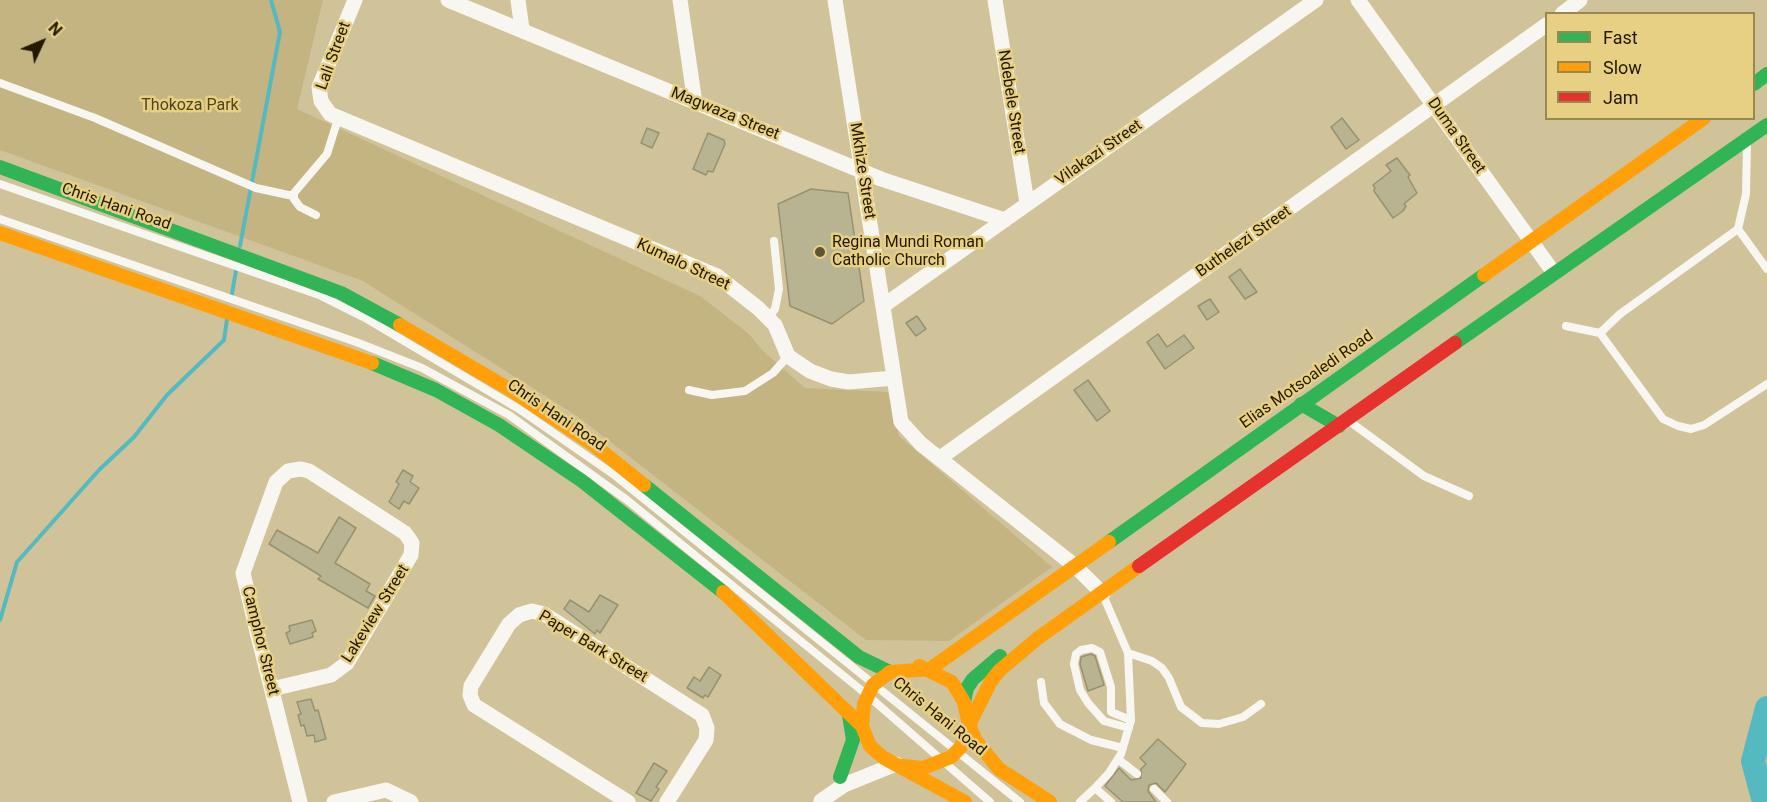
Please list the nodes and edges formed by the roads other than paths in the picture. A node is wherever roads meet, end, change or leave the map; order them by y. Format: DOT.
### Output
graph roads {
  1 [pos="355,0"];
  2 [pos="448,0"];
  3 [pos="518,0"];
  4 [pos="680,0"];
  5 [pos="835,0"];
  6 [pos="995,0"];
  7 [pos="1316,0"];
  8 [pos="1358,0"];
  9 [pos="1580,0"];
  10 [pos="1565,12"];
  11 [pos="1545,26"];
  12 [pos="522,30"];
  13 [pos="0,83"];
  14 [pos="695,103"];
  15 [pos="1436,106"];
  16 [pos="333,115"];
  17 [pos="1701,120"];
  18 [pos="1767,125"];
  19 [pos="1747,139"];
  20 [pos="0,167"];
  21 [pos="862,170"];
  22 [pos="0,184"];
  23 [pos="293,196"];
  24 [pos="1027,204"];
  25 [pos="316,215"];
  26 [pos="0,219"];
  27 [pos="1005,220"];
  28 [pos="1738,229"];
  29 [pos="0,233"];
  30 [pos="180,240"];
  31 [pos="774,241"];
  32 [pos="1530,241"];
  33 [pos="1767,269"];
  34 [pos="1554,273"];
  35 [pos="883,306"];
  36 [pos="264,317"];
  37 [pos="768,318"];
  38 [pos="1566,326"];
  39 [pos="1600,333"];
  40 [pos="788,356"];
  41 [pos="894,378"];
  42 [pos="1767,384"];
  43 [pos="689,390"];
  44 [pos="1301,404"];
  45 [pos="1343,423"];
  46 [pos="940,458"];
  47 [pos="276,482"];
  48 [pos="1469,496"];
  49 [pos="1075,566"];
  50 [pos="1102,594"];
  51 [pos="834,638"];
  52 [pos="1038,638"];
  53 [pos="1128,653"];
  54 [pos="930,669"];
  55 [pos="890,672"];
  56 [pos="1041,682"];
  57 [pos="272,689"];
  58 [pos="869,689"];
  59 [pos="964,702"];
  60 [pos="1261,704"];
  61 [pos="846,710"];
  62 [pos="1130,724"];
  63 [pos="969,725"];
  64 [pos="862,726"];
  65 [pos="867,741"];
  66 [pos="1123,748"];
  67 [pos="957,752"];
  68 [pos="1118,759"];
  69 [pos="943,762"];
  70 [pos="896,764"];
  71 [pos="924,768"];
  72 [pos="1137,774"];
  73 [pos="840,777"];
  74 [pos="1095,788"];
  75 [pos="1154,789"];
  76 [pos="820,801"];
  77 [pos="300,802"];
  78 [pos="334,802"];
  79 [pos="411,802"];
  80 [pos="628,802"];
  81 [pos="667,802"];
  82 [pos="965,802"];
  83 [pos="975,802"];
  84 [pos="990,802"];
  85 [pos="1020,802"];
  86 [pos="1050,802"];
  87 [pos="1080,802"];
  88 [pos="1111,802"];
  89 [pos="1167,802"];
  1 -- 16 [label="street, Lali Street"];
  2 -- 12 [label="street, Magwaza Street"];
  3 -- 12 [label="street"];
  4 -- 14 [label="street"];
  5 -- 21 [label="street, Mkhize Street"];
  6 -- 24 [label="street, Ndebele Street"];
  7 -- 24 [label="street, Vilakazi Street"];
  8 -- 15 [label="street, Duma Street"];
  9 -- 10 [label="street"];
  11 -- 15 [label="street, Buthelezi Street"];
  12 -- 14 [label="street, Magwaza Street"];
  13 -- 23 [label="lane"];
  14 -- 21 [label="street, Magwaza Street"];
  15 -- 32 [label="street, Duma Street"];
  15 -- 46 [label="street, Buthelezi Street"];
  16 -- 23 [label="lane"];
  16 -- 37 [label="street, Kumalo Street"];
  17 -- 32 [label="main road, Elias Motsoaledi Road"];
  18 -- 19 [label="main road"];
  19 -- 28 [label="lane"];
  19 -- 34 [label="main road"];
  20 -- 30 [label="main road, Chris Hani Road"];
  21 -- 27 [label="street, Magwaza Street"];
  21 -- 35 [label="street, Mkhize Street"];
  22 -- 30 [label="lane, Chris Hani Road"];
  23 -- 25 [label="lane"];
  24 -- 27 [label="street, Vilakazi Street"];
  26 -- 36 [label="lane, Chris Hani Road"];
  27 -- 35 [label="street, Vilakazi Street"];
  28 -- 33 [label="lane"];
  28 -- 39 [label="lane"];
  29 -- 36 [label="main road, Chris Hani Road"];
  30 -- 51 [label="main road, Chris Hani Road"];
  30 -- 58 [label="lane, Chris Hani Road"];
  31 -- 37 [label="lane"];
  32 -- 34 [label="street, Duma Street"];
  32 -- 44 [label="main road, Elias Motsoaledi Road"];
  34 -- 45 [label="main road"];
  35 -- 41 [label="street, Mkhize Street"];
  36 -- 58 [label="lane, Chris Hani Road"];
  36 -- 61 [label="main road, Chris Hani Road"];
  37 -- 40 [label="street, Kumalo Street"];
  38 -- 39 [label="lane"];
  39 -- 42 [label="lane"];
  40 -- 41 [label="street"];
  40 -- 43 [label="lane"];
  41 -- 46 [label="street"];
  44 -- 45 [label="main road"];
  44 -- 49 [label="main road, Elias Motsoaledi Road"];
  45 -- 48 [label="lane"];
  45 -- 50 [label="main road"];
  46 -- 49 [label="street"];
  47 -- 57 [label="street, Camphor Street"];
  47 -- 57 [label="street, Lakeview Street"];
  49 -- 50 [label="street"];
  49 -- 54 [label="main road, Elias Motsoaledi Road"];
  50 -- 52 [label="main road"];
  50 -- 53 [label="lane"];
  51 -- 54 [label="main road"];
  51 -- 55 [label="main road, Chris Hani Road"];
  52 -- 59 [label="main road"];
  52 -- 63 [label="main road"];
  53 -- 60 [label="lane"];
  53 -- 62 [label="lane"];
  54 -- 55 [label="main road"];
  54 -- 59 [label="main road"];
  55 -- 58 [label="main road"];
  56 -- 66 [label="lane"];
  57 -- 77 [label="street, Camphor Street"];
  58 -- 64 [label="main road"];
  58 -- 67 [label="lane, Chris Hani Road"];
  58 -- 69 [label="lane, Chris Hani Road"];
  59 -- 63 [label="main road, Chris Hani Road"];
  61 -- 64 [label="main road, Chris Hani Road"];
  61 -- 73 [label="main road"];
  62 -- 62 [label="lane"];
  62 -- 66 [label="lane"];
  63 -- 67 [label="main road"];
  63 -- 86 [label="main road, Chris Hani Road"];
  64 -- 65 [label="main road"];
  65 -- 70 [label="main road"];
  65 -- 73 [label="street"];
  66 -- 68 [label="lane"];
  67 -- 69 [label="main road"];
  67 -- 85 [label="lane, Chris Hani Road"];
  68 -- 72 [label="lane"];
  68 -- 74 [label="lane"];
  69 -- 71 [label="main road"];
  69 -- 84 [label="lane, Chris Hani Road"];
  70 -- 71 [label="main road"];
  70 -- 76 [label="street"];
  70 -- 82 [label="main road"];
  71 -- 83 [label="main road"];
  73 -- 76 [label="street"];
  74 -- 87 [label="lane"];
  74 -- 88 [label="lane"];
  75 -- 89 [label="lane"];
  78 -- 79 [label="street"];
  80 -- 81 [label="street, Paper Bark Street"];
}
